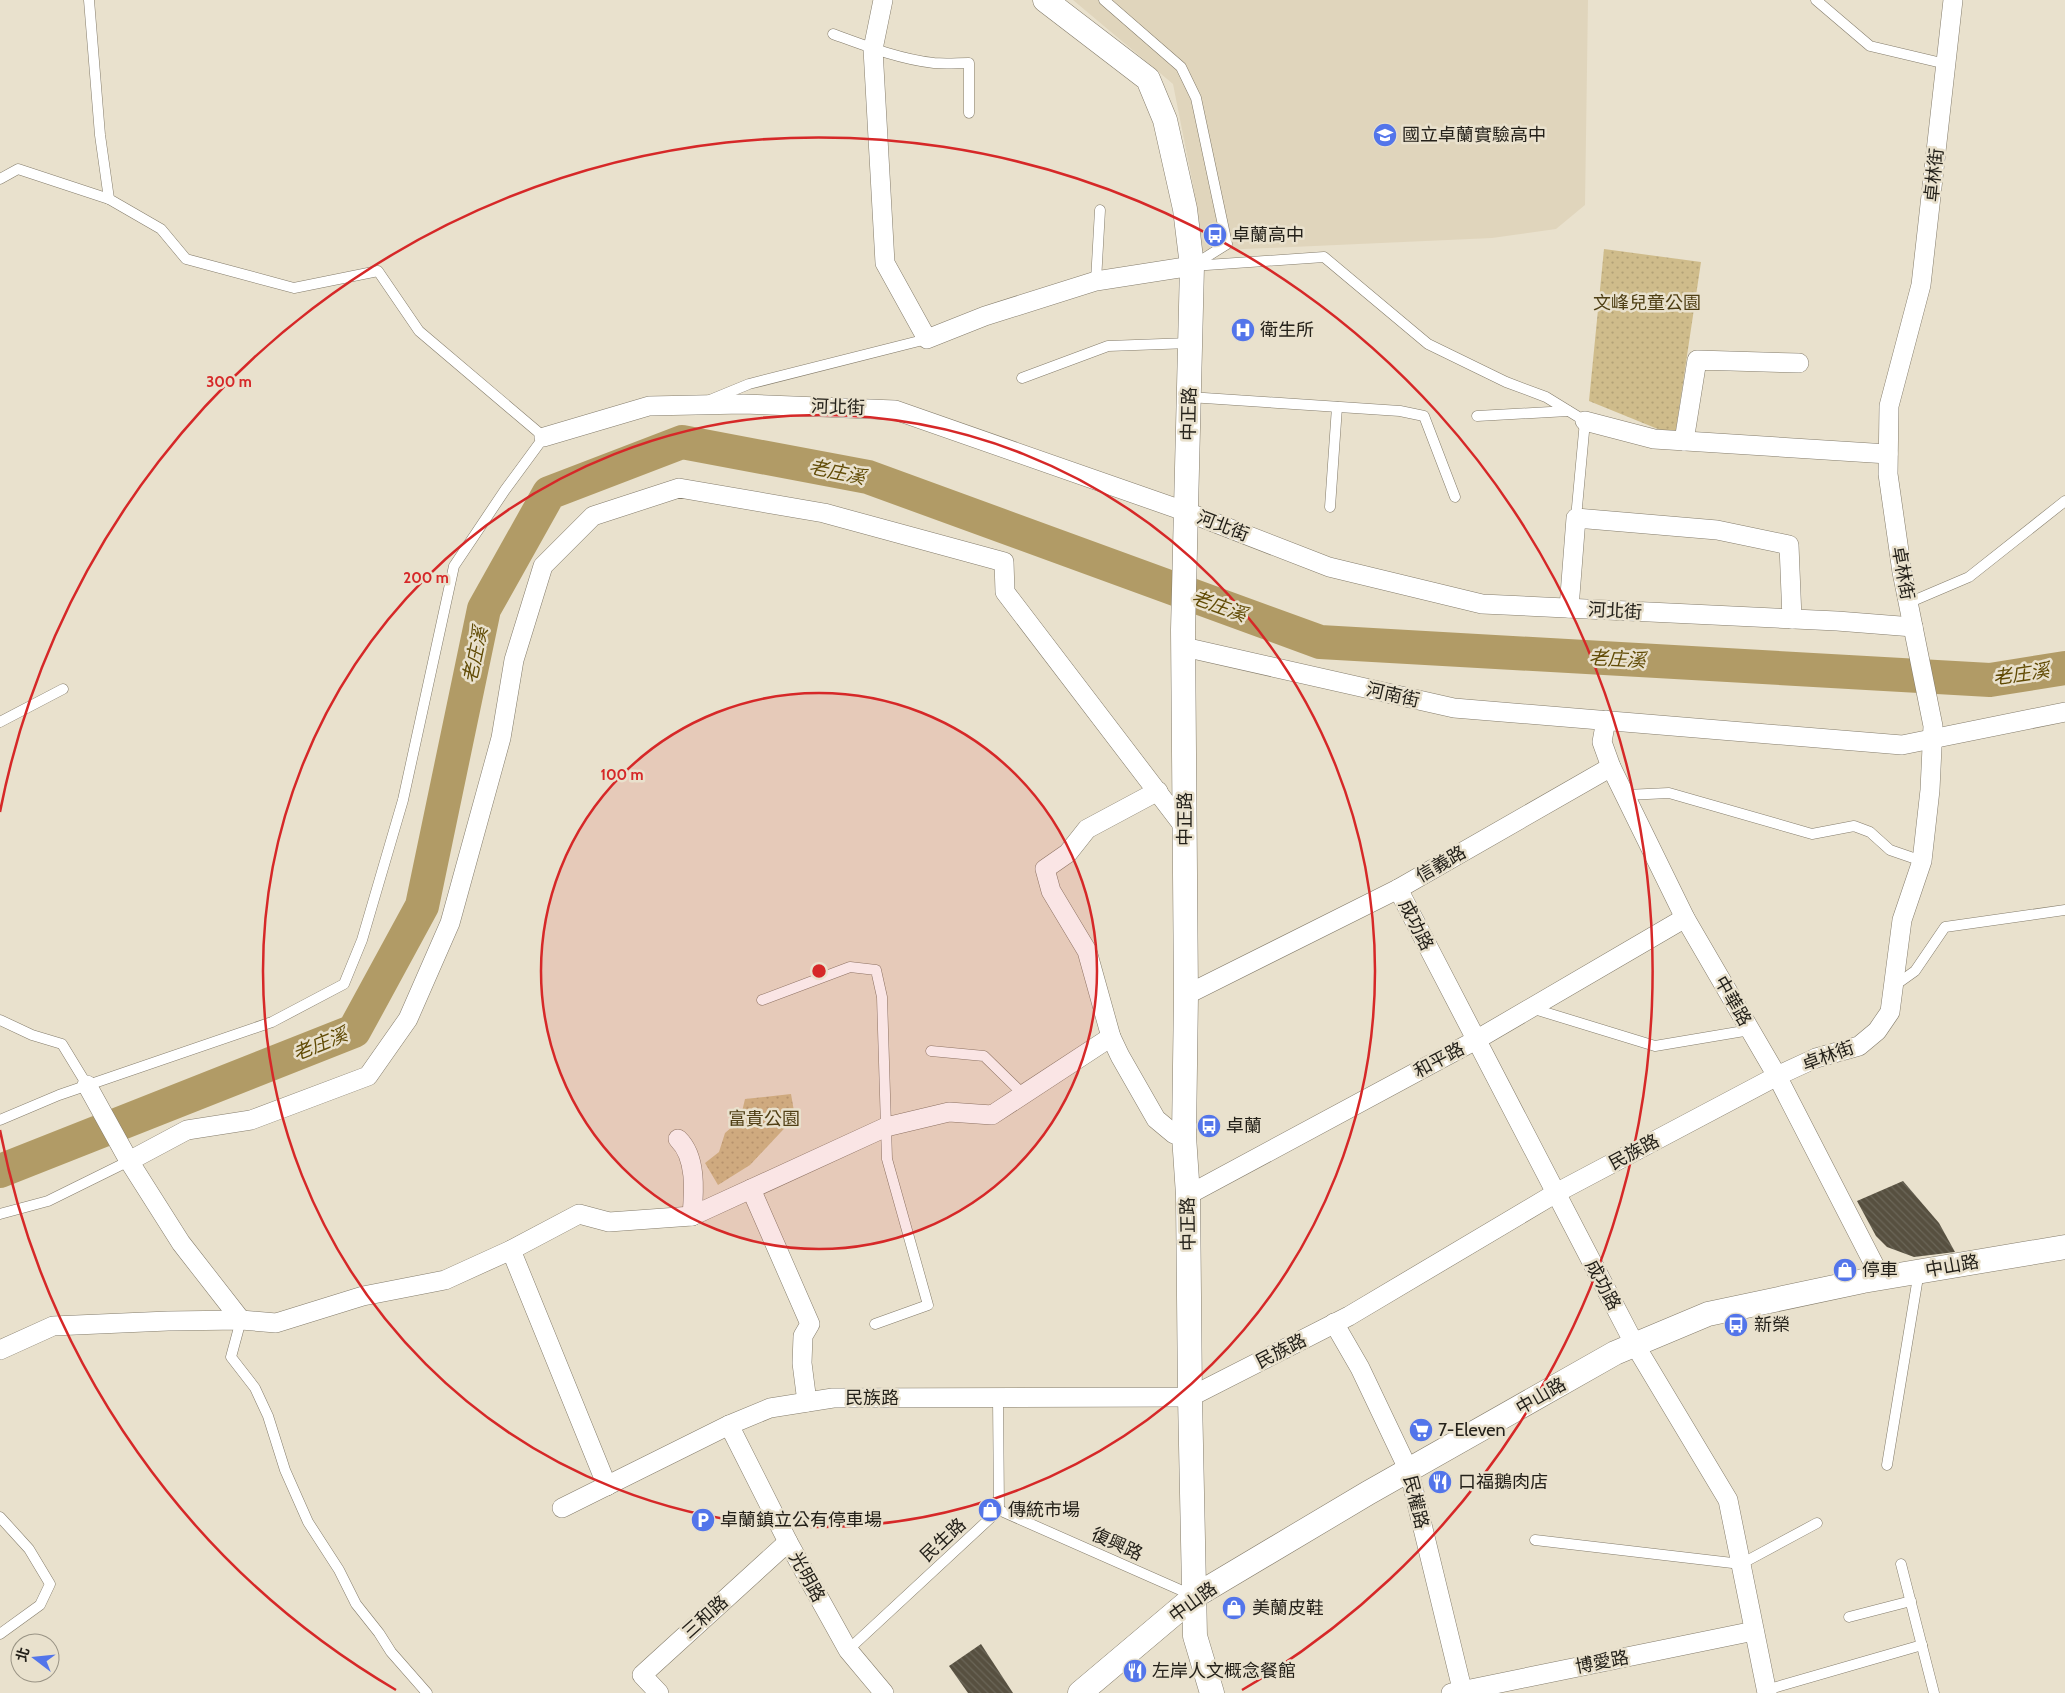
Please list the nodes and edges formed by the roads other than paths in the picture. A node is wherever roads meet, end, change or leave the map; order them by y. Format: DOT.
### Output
graph roads {
  1 [pos="89,0"];
  2 [pos="883,0"];
  3 [pos="1045,0"];
  4 [pos="1104,0"];
  5 [pos="1816,0"];
  6 [pos="1953,0"];
  7 [pos="833,34"];
  8 [pos="873,49"];
  9 [pos="1946,64"];
  10 [pos="969,113"];
  11 [pos="0,179"];
  12 [pos="109,199"];
  13 [pos="1100,210"];
  14 [pos="1192,266"];
  15 [pos="1096,281"];
  16 [pos="927,339"];
  17 [pos="1190,343"];
  18 [pos="1799,363"];
  19 [pos="1022,378"];
  20 [pos="1189,397"];
  21 [pos="698,405"];
  22 [pos="1337,407"];
  23 [pos="1568,411"];
  24 [pos="1477,416"];
  25 [pos="1585,421"];
  26 [pos="544,438"];
  27 [pos="1684,441"];
  28 [pos="1888,454"];
  29 [pos="1456,497"];
  30 [pos="2065,500"];
  31 [pos="1330,507"];
  32 [pos="1187,512"];
  33 [pos="1576,518"];
  34 [pos="1908,603"];
  35 [pos="1569,608"];
  36 [pos="1792,619"];
  37 [pos="1913,627"];
  38 [pos="1184,639"];
  39 [pos="64,689"];
  40 [pos="2065,712"];
  41 [pos="1606,720"];
  42 [pos="0,722"];
  43 [pos="1933,739"];
  44 [pos="1611,767"];
  45 [pos="1158,791"];
  46 [pos="1626,795"];
  47 [pos="1185,828"];
  48 [pos="1922,861"];
  49 [pos="1398,889"];
  50 [pos="2065,910"];
  51 [pos="1686,918"];
  52 [pos="1894,986"];
  53 [pos="1186,996"];
  54 [pos="762,1000"];
  55 [pos="1530,1008"];
  56 [pos="0,1020"];
  57 [pos="1750,1030"];
  58 [pos="1110,1037"];
  59 [pos="1476,1040"];
  60 [pos="932,1051"];
  61 [pos="1777,1076"];
  62 [pos="87,1085"];
  63 [pos="1024,1095"];
  64 [pos="0,1120"];
  65 [pos="886,1128"];
  66 [pos="1184,1136"];
  67 [pos="678,1139"];
  68 [pos="129,1161"];
  69 [pos="751,1189"];
  70 [pos="1556,1193"];
  71 [pos="1188,1195"];
  72 [pos="0,1214"];
  73 [pos="692,1216"];
  74 [pos="2065,1246"];
  75 [pos="511,1250"];
  76 [pos="1919,1271"];
  77 [pos="1881,1278"];
  78 [pos="241,1320"];
  79 [pos="875,1324"];
  80 [pos="1334,1324"];
  81 [pos="1635,1345"];
  82 [pos="0,1350"];
  83 [pos="1190,1397"];
  84 [pos="998,1398"];
  85 [pos="807,1402"];
  86 [pos="729,1425"];
  87 [pos="1887,1465"];
  88 [pos="1409,1472"];
  89 [pos="607,1486"];
  90 [pos="562,1508"];
  91 [pos="999,1510"];
  92 [pos="0,1517"];
  93 [pos="1816,1523"];
  94 [pos="1535,1540"];
  95 [pos="788,1542"];
  96 [pos="1741,1564"];
  97 [pos="1901,1564"];
  98 [pos="1195,1596"];
  99 [pos="1911,1601"];
  100 [pos="1849,1617"];
  101 [pos="1754,1631"];
  102 [pos="0,1634"];
  103 [pos="1922,1645"];
  104 [pos="848,1650"];
  105 [pos="1458,1692"];
  106 [pos="1766,1692"];
  107 [pos="427,1693"];
  108 [pos="659,1693"];
  109 [pos="884,1693"];
  110 [pos="1080,1693"];
  111 [pos="1212,1693"];
  112 [pos="1934,1693"];
  1 -- 12 [label="lane"];
  2 -- 8 [label="street"];
  3 -- 14 [label="street, 中正路"];
  4 -- 14 [label="lane"];
  5 -- 9 [label="lane"];
  6 -- 9 [label="street, 卓林街"];
  7 -- 8 [label="lane"];
  8 -- 10 [label="lane"];
  8 -- 16 [label="street"];
  9 -- 28 [label="street, 卓林街"];
  11 -- 12 [label="lane"];
  12 -- 26 [label="lane"];
  13 -- 15 [label="lane"];
  14 -- 15 [label="street"];
  14 -- 17 [label="street, 中正路"];
  14 -- 23 [label="lane"];
  15 -- 16 [label="street"];
  16 -- 21 [label="lane"];
  17 -- 19 [label="lane"];
  17 -- 20 [label="street, 中正路"];
  18 -- 27 [label="street"];
  20 -- 22 [label="lane"];
  20 -- 32 [label="street, 中正路"];
  21 -- 26 [label="street, 河北街"];
  21 -- 32 [label="street, 河北街"];
  22 -- 29 [label="lane"];
  22 -- 31 [label="lane"];
  23 -- 24 [label="lane"];
  23 -- 25 [label="lane"];
  25 -- 27 [label="street"];
  25 -- 33 [label="lane"];
  26 -- 62 [label="lane"];
  27 -- 28 [label="street"];
  28 -- 34 [label="street, 卓林街"];
  30 -- 34 [label="lane"];
  32 -- 35 [label="street, 河北街"];
  32 -- 38 [label="street, 中正路"];
  33 -- 35 [label="street"];
  33 -- 36 [label="street"];
  34 -- 37 [label="street, 卓林街"];
  35 -- 36 [label="street, 河北街"];
  36 -- 37 [label="street, 河北街"];
  37 -- 43 [label="street, 卓林街"];
  38 -- 41 [label="street, 河南街"];
  38 -- 47 [label="street, 中正路"];
  39 -- 42 [label="lane"];
  40 -- 43 [label="street, 河南街"];
  41 -- 43 [label="street, 河南街"];
  41 -- 44 [label="street, 中華路"];
  43 -- 48 [label="street, 卓林街"];
  44 -- 46 [label="street, 中華路"];
  44 -- 49 [label="street, 信義路"];
  45 -- 47 [label="street"];
  45 -- 58 [label="street"];
  45 -- 68 [label="street"];
  46 -- 48 [label="lane"];
  46 -- 51 [label="street, 中華路"];
  47 -- 53 [label="street, 中正路"];
  48 -- 52 [label="street, 卓林街"];
  49 -- 53 [label="street, 信義路"];
  49 -- 59 [label="street, 成功路"];
  50 -- 52 [label="lane"];
  51 -- 55 [label="street, 和平路"];
  51 -- 57 [label="street, 中華路"];
  52 -- 61 [label="street, 卓林街"];
  53 -- 66 [label="street, 中正路"];
  54 -- 65 [label="lane"];
  55 -- 57 [label="lane"];
  55 -- 59 [label="street, 和平路"];
  56 -- 62 [label="lane"];
  57 -- 61 [label="street, 中華路"];
  58 -- 63 [label="street"];
  58 -- 66 [label="street"];
  59 -- 70 [label="street, 成功路"];
  59 -- 71 [label="street, 和平路"];
  60 -- 63 [label="lane"];
  61 -- 70 [label="street, 民族路"];
  61 -- 77 [label="street, 中華路"];
  62 -- 64 [label="lane"];
  62 -- 68 [label="street"];
  63 -- 65 [label="street"];
  65 -- 69 [label="street"];
  65 -- 79 [label="lane"];
  66 -- 71 [label="street, 中正路"];
  67 -- 73 [label="street"];
  68 -- 72 [label="lane"];
  68 -- 78 [label="street"];
  69 -- 73 [label="street"];
  69 -- 85 [label="street"];
  70 -- 80 [label="street, 民族路"];
  70 -- 81 [label="street, 成功路"];
  71 -- 83 [label="street, 中正路"];
  73 -- 75 [label="street"];
  74 -- 76 [label="street, 中山路"];
  75 -- 78 [label="street"];
  75 -- 89 [label="street"];
  76 -- 77 [label="street, 中山路"];
  76 -- 87 [label="lane"];
  77 -- 81 [label="street, 中山路"];
  78 -- 82 [label="street"];
  78 -- 107 [label="lane"];
  80 -- 83 [label="street, 民族路"];
  80 -- 88 [label="street, 民權路"];
  81 -- 88 [label="street, 中山路"];
  81 -- 96 [label="street, 成功路"];
  83 -- 84 [label="street, 民族路"];
  83 -- 98 [label="street, 中正路"];
  84 -- 85 [label="street, 民族路"];
  84 -- 91 [label="lane"];
  85 -- 86 [label="street, 民族路"];
  86 -- 89 [label="street, 民族路"];
  86 -- 95 [label="street, 光明路"];
  88 -- 98 [label="street, 中山路"];
  88 -- 105 [label="street, 民權路"];
  89 -- 90 [label="street, 民族路"];
  91 -- 98 [label="lane, 復興路"];
  91 -- 104 [label="lane, 民生路"];
  92 -- 102 [label="lane"];
  93 -- 96 [label="lane"];
  94 -- 96 [label="lane"];
  95 -- 104 [label="street, 光明路"];
  95 -- 108 [label="street, 三和路"];
  96 -- 101 [label="street, 成功路"];
  97 -- 99 [label="lane"];
  98 -- 110 [label="street, 中山路"];
  98 -- 111 [label="street, 中正路"];
  99 -- 100 [label="lane"];
  99 -- 103 [label="lane"];
  101 -- 105 [label="street, 博愛路"];
  101 -- 106 [label="street, 成功路"];
  103 -- 106 [label="lane"];
  103 -- 112 [label="lane"];
  104 -- 109 [label="street, 光明路"];
}
